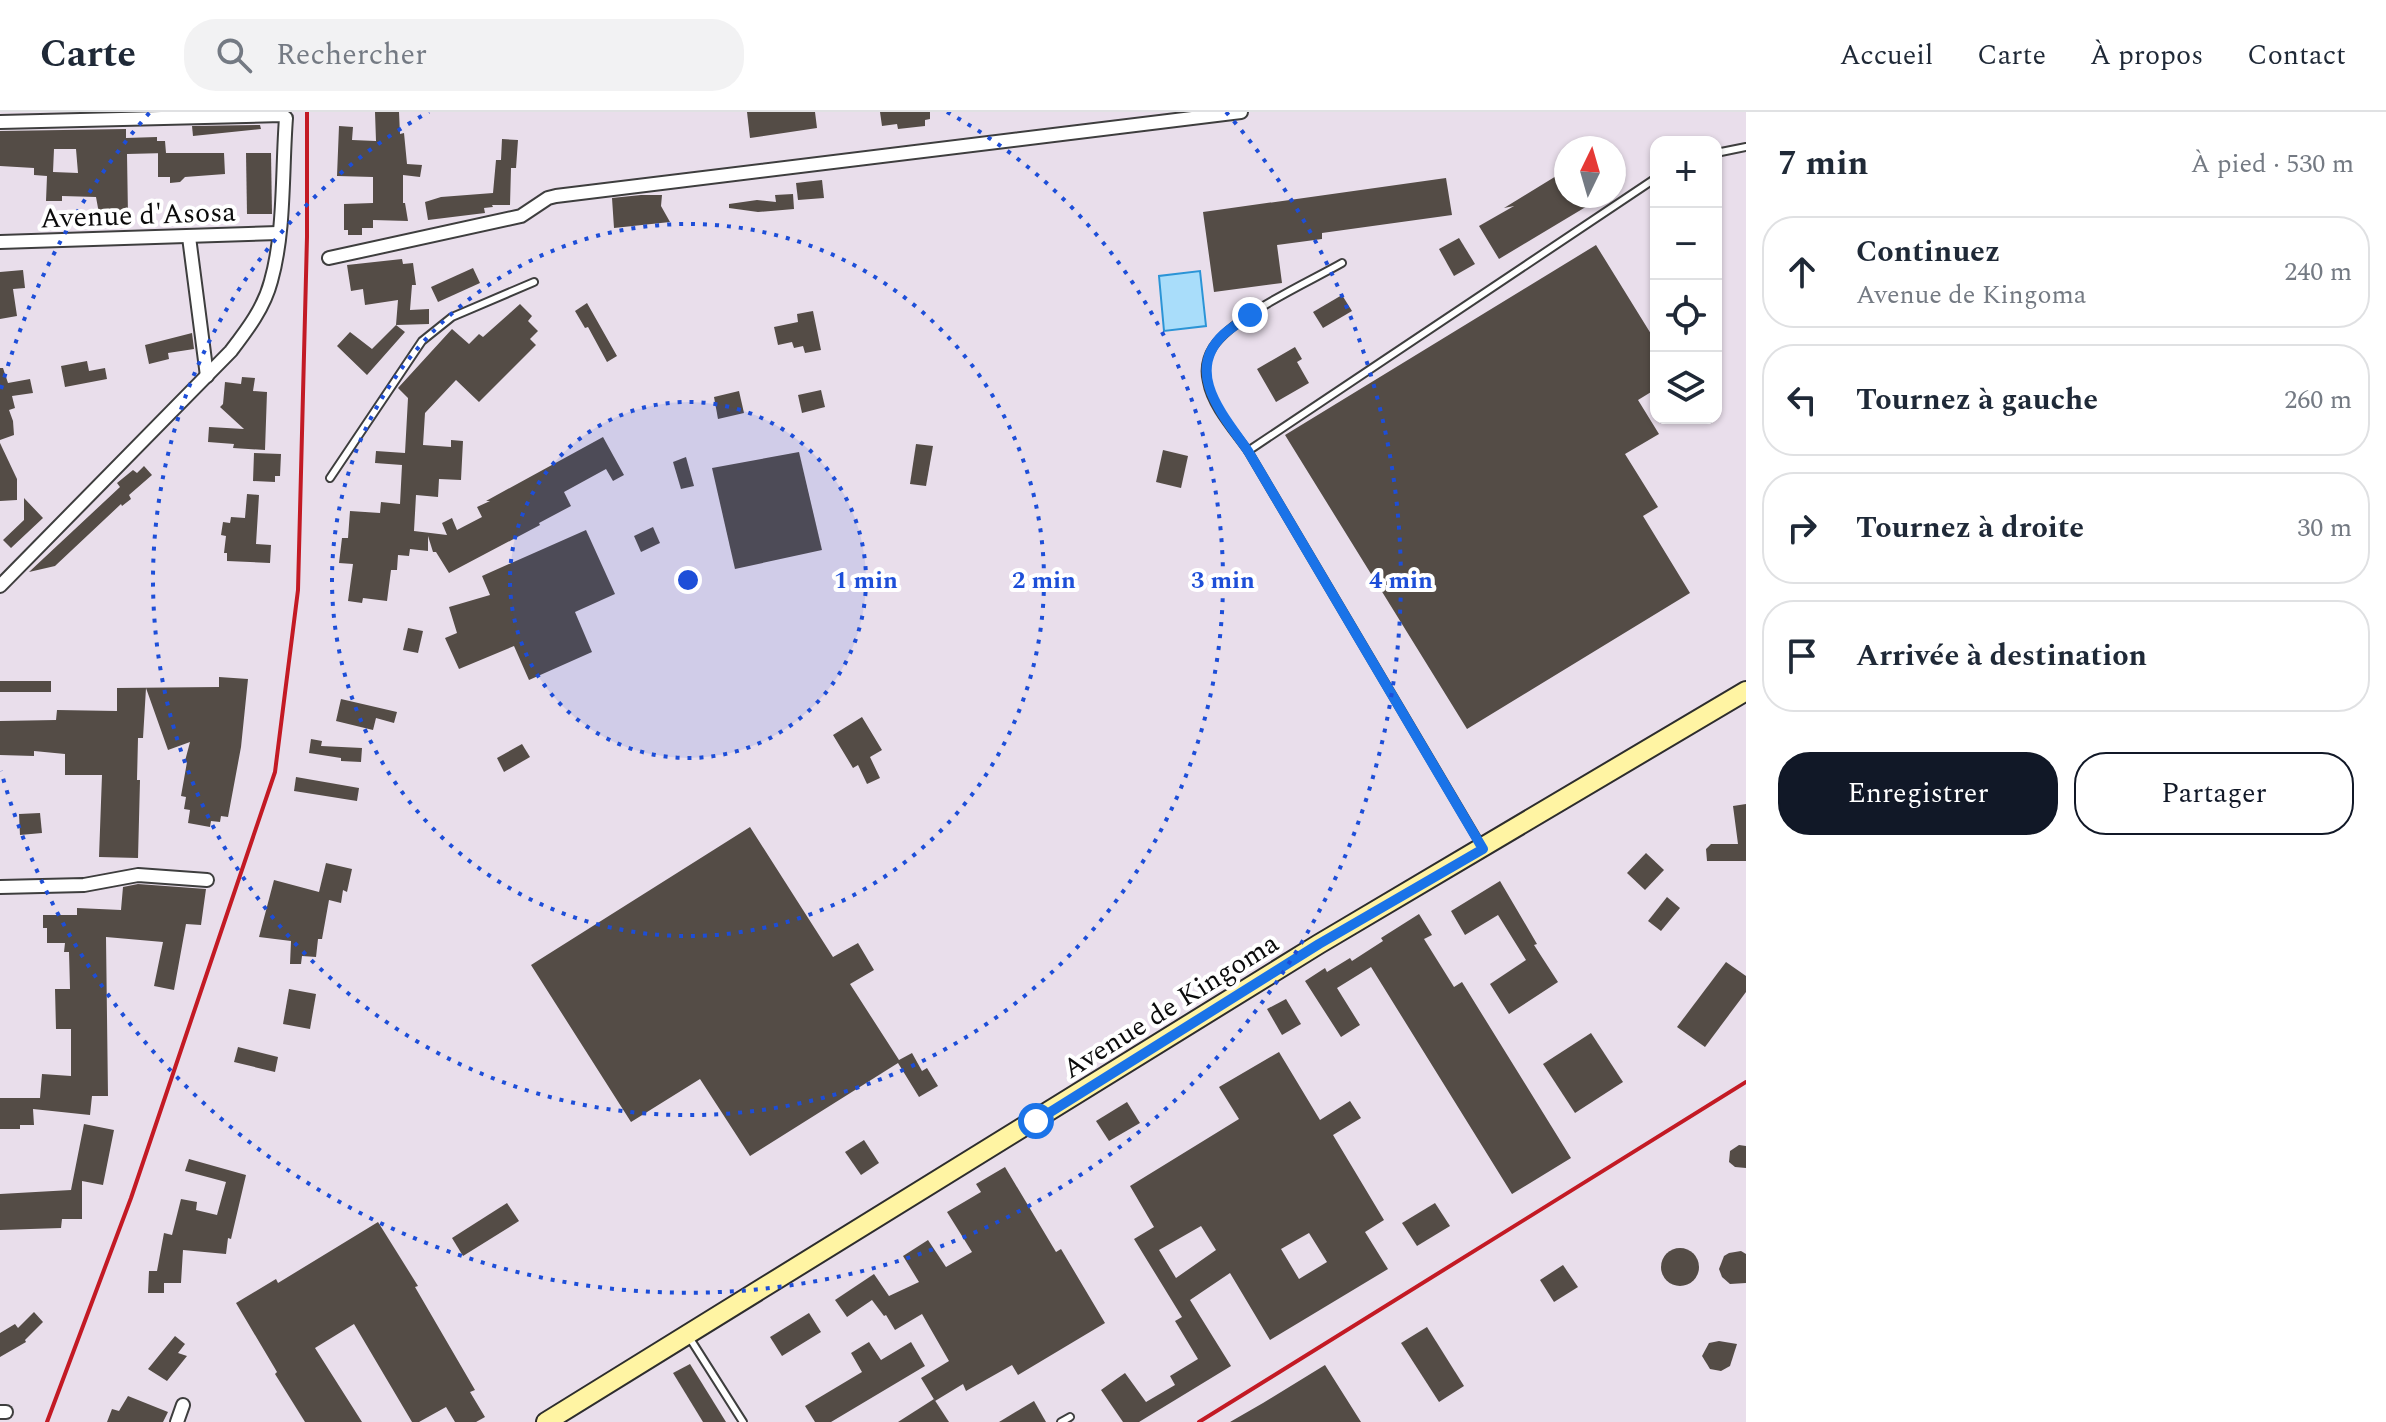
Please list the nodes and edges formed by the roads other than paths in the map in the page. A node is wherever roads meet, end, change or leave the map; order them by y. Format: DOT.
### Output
graph roads {
  1 [pos="1241,112"];
  2 [pos="0,122"];
  3 [pos="1746,147"];
  4 [pos="1722,152"];
  5 [pos="1650,182"];
  6 [pos="278,233"];
  7 [pos="189,237"];
  8 [pos="0,242"];
  9 [pos="329,258"];
  10 [pos="1342,263"];
  11 [pos="534,282"];
  12 [pos="207,376"];
  13 [pos="1248,451"];
  14 [pos="330,478"];
  15 [pos="0,586"];
  16 [pos="1746,691"];
  17 [pos="1483,849"];
  18 [pos="207,880"];
  19 [pos="0,887"];
  20 [pos="687,1334"];
  21 [pos="183,1405"];
  22 [pos="1070,1417"];
  23 [pos="177,1422"];
  24 [pos="546,1422"];
  25 [pos="743,1422"];
  26 [pos="1061,1422"];
  1 -- 9 [label="street"];
  2 -- 6 [label="street"];
  3 -- 4 [label="lane"];
  5 -- 13 [label="lane"];
  6 -- 7 [label="street, Avenue d'Asosa"];
  6 -- 12 [label="street"];
  7 -- 8 [label="street, Avenue d'Asosa"];
  7 -- 12 [label="street"];
  10 -- 13 [label="lane"];
  11 -- 14 [label="lane"];
  12 -- 15 [label="street"];
  13 -- 17 [label="lane"];
  16 -- 17 [label="street, Avenue de Kingoma"];
  17 -- 20 [label="street, Avenue de Kingoma"];
  18 -- 19 [label="street"];
  20 -- 24 [label="street, Avenue de Kingoma"];
  20 -- 25 [label="lane"];
  21 -- 23 [label="street"];
  22 -- 26 [label="lane"];
}
